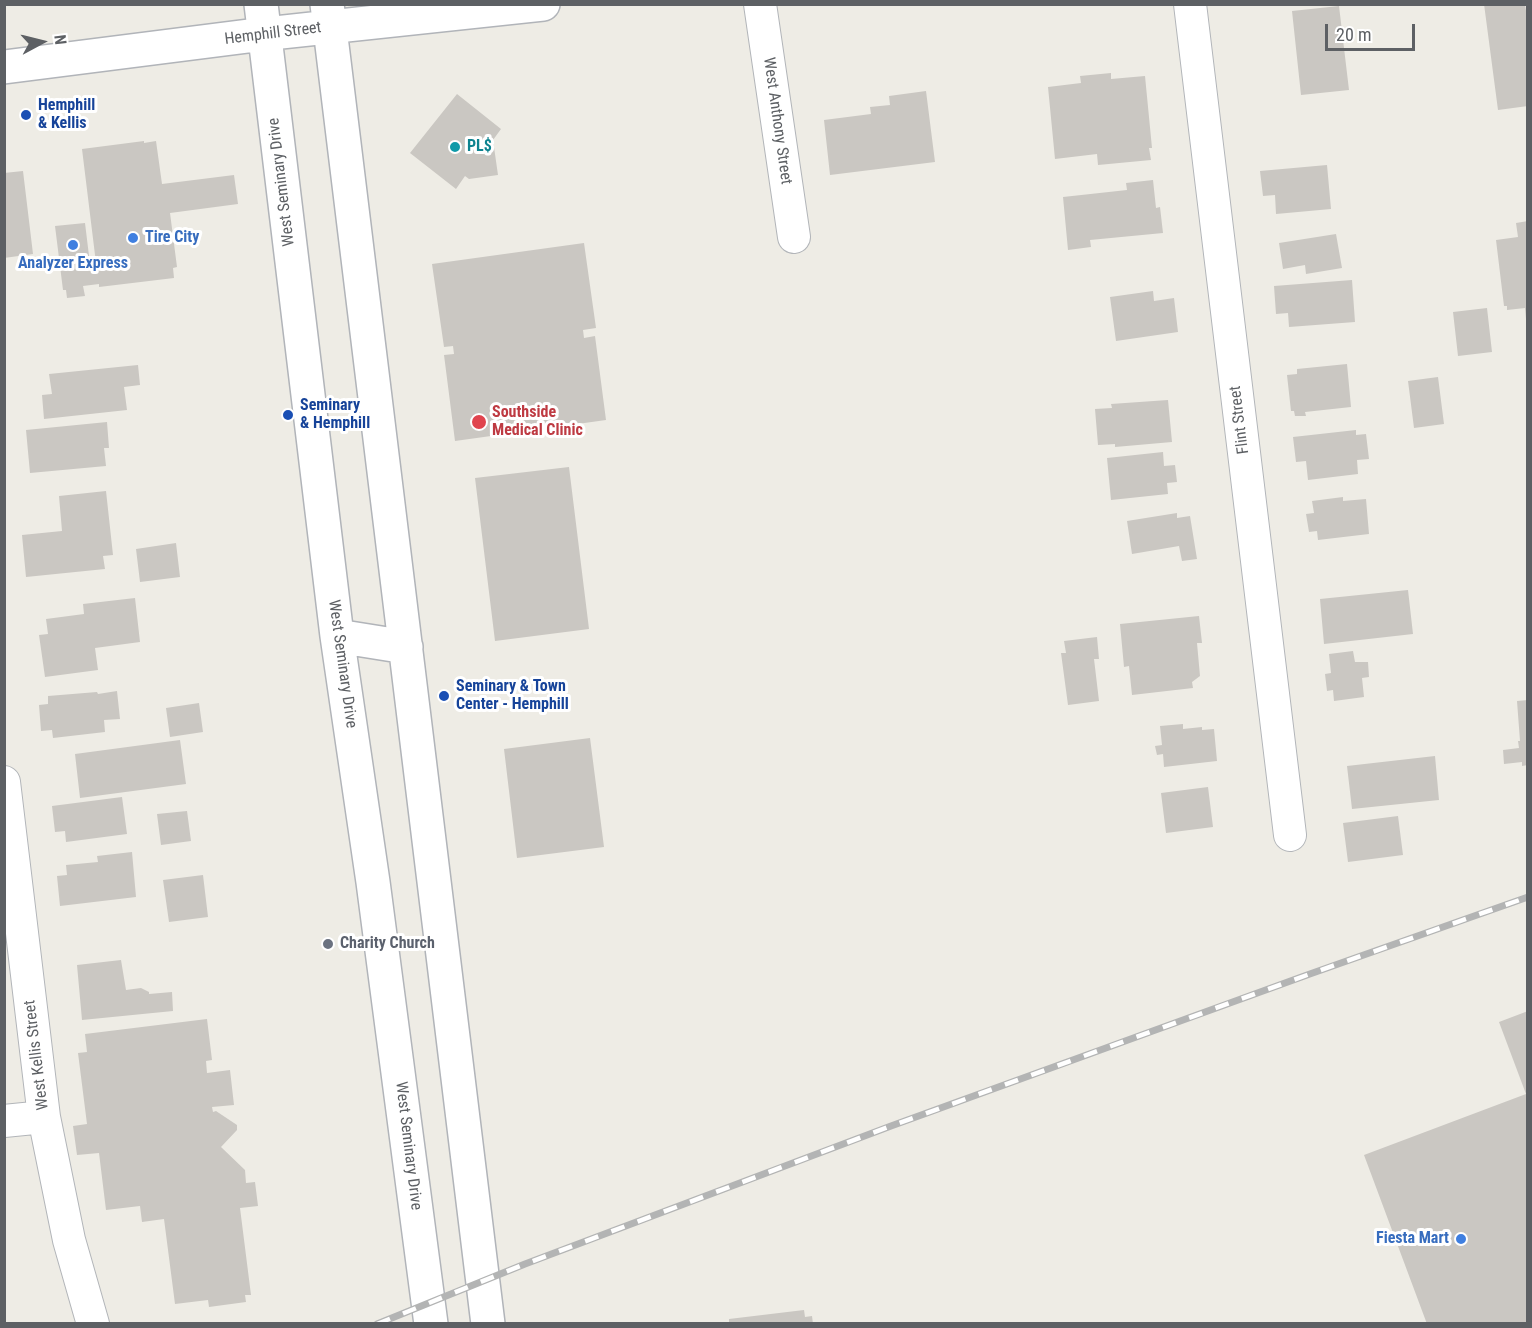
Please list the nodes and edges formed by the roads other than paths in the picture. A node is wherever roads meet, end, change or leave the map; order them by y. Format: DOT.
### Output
graph roads {
  1 [pos="543,4"];
  2 [pos="760,4"];
  3 [pos="1190,4"];
  4 [pos="329,16"];
  5 [pos="262,19"];
  6 [pos="4,67"];
  7 [pos="794,237"];
  8 [pos="337,636"];
  9 [pos="406,647"];
  10 [pos="4,782"];
  11 [pos="1290,836"];
  12 [pos="44,1117"];
  13 [pos="4,1121"];
  14 [pos="93,1323"];
  15 [pos="431,1323"];
  16 [pos="488,1323"];
  1 -- 4 [label="main road, Hemphill Street"];
  2 -- 7 [label="street, West Anthony Street"];
  3 -- 11 [label="street, Flint Street"];
  4 -- 5 [label="main road, Hemphill Street"];
  4 -- 9 [label="main road"];
  5 -- 6 [label="main road, Hemphill Street"];
  5 -- 8 [label="main road, West Seminary Drive"];
  8 -- 9 [label="main road"];
  8 -- 15 [label="main road, West Seminary Drive"];
  9 -- 16 [label="main road"];
  10 -- 12 [label="street, West Kellis Street"];
  12 -- 13 [label="street"];
  12 -- 14 [label="street, West Kellis Street"];
}
